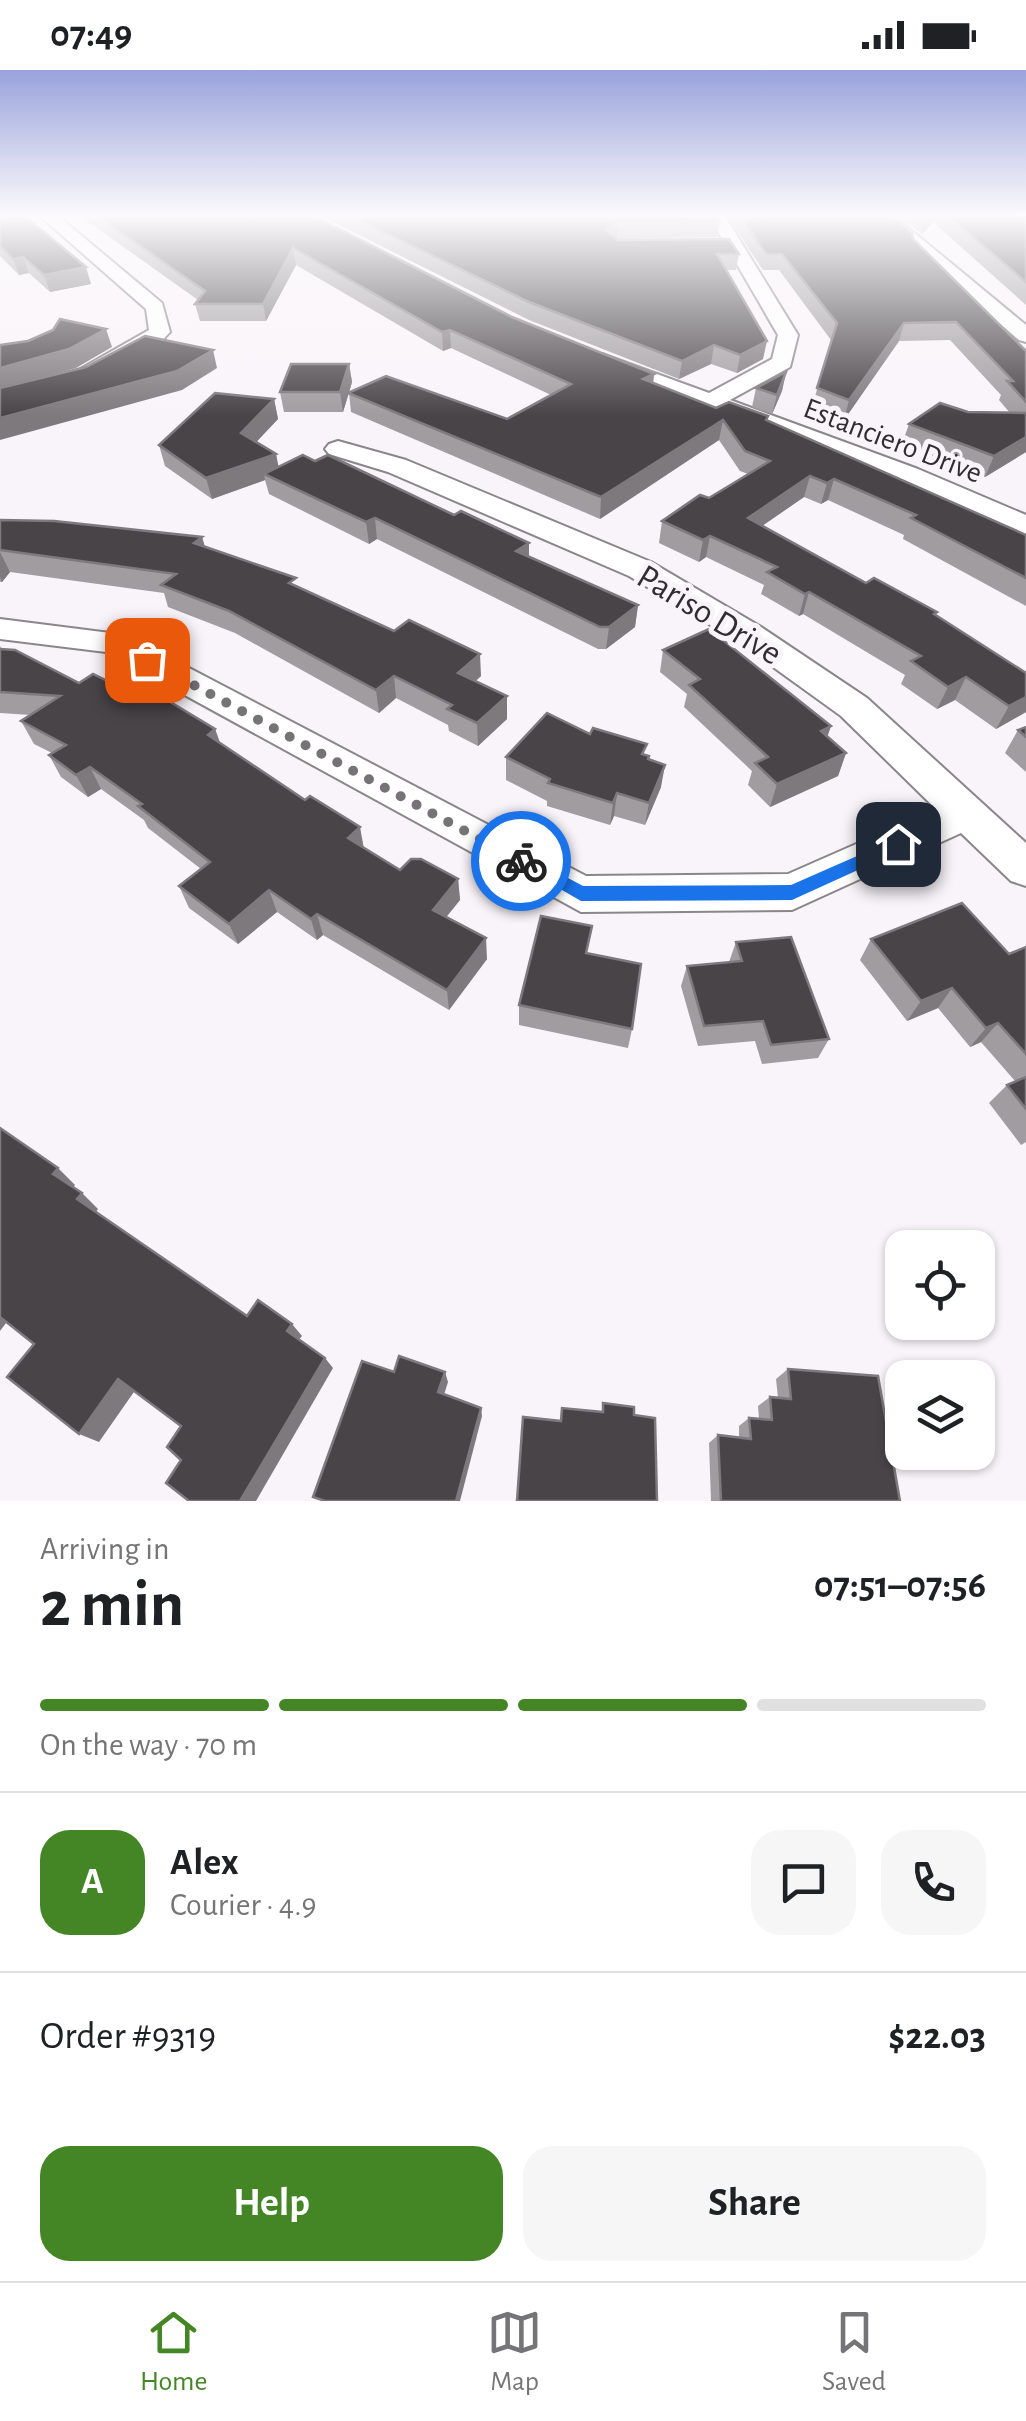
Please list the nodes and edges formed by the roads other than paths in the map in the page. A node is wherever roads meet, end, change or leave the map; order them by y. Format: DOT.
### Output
graph roads {
  1 [pos="125,283"];
  2 [pos="751,283"];
  3 [pos="963,283"];
  4 [pos="1026,336"];
  5 [pos="588,355"];
  6 [pos="0,400"];
  7 [pos="706,403"];
  8 [pos="338,449"];
  9 [pos="1026,525"];
  10 [pos="0,629"];
  11 [pos="968,812"];
  12 [pos="1026,869"];
  1 -- 6 [label="street"];
  2 -- 7 [label="street"];
  3 -- 4 [label="street"];
  5 -- 7 [label="street, Estanciero Drive"];
  7 -- 9 [label="street, Estanciero Drive"];
  8 -- 11 [label="street, Pariso Drive"];
  10 -- 11 [label="street"];
  11 -- 12 [label="street, Pariso Drive"];
}
